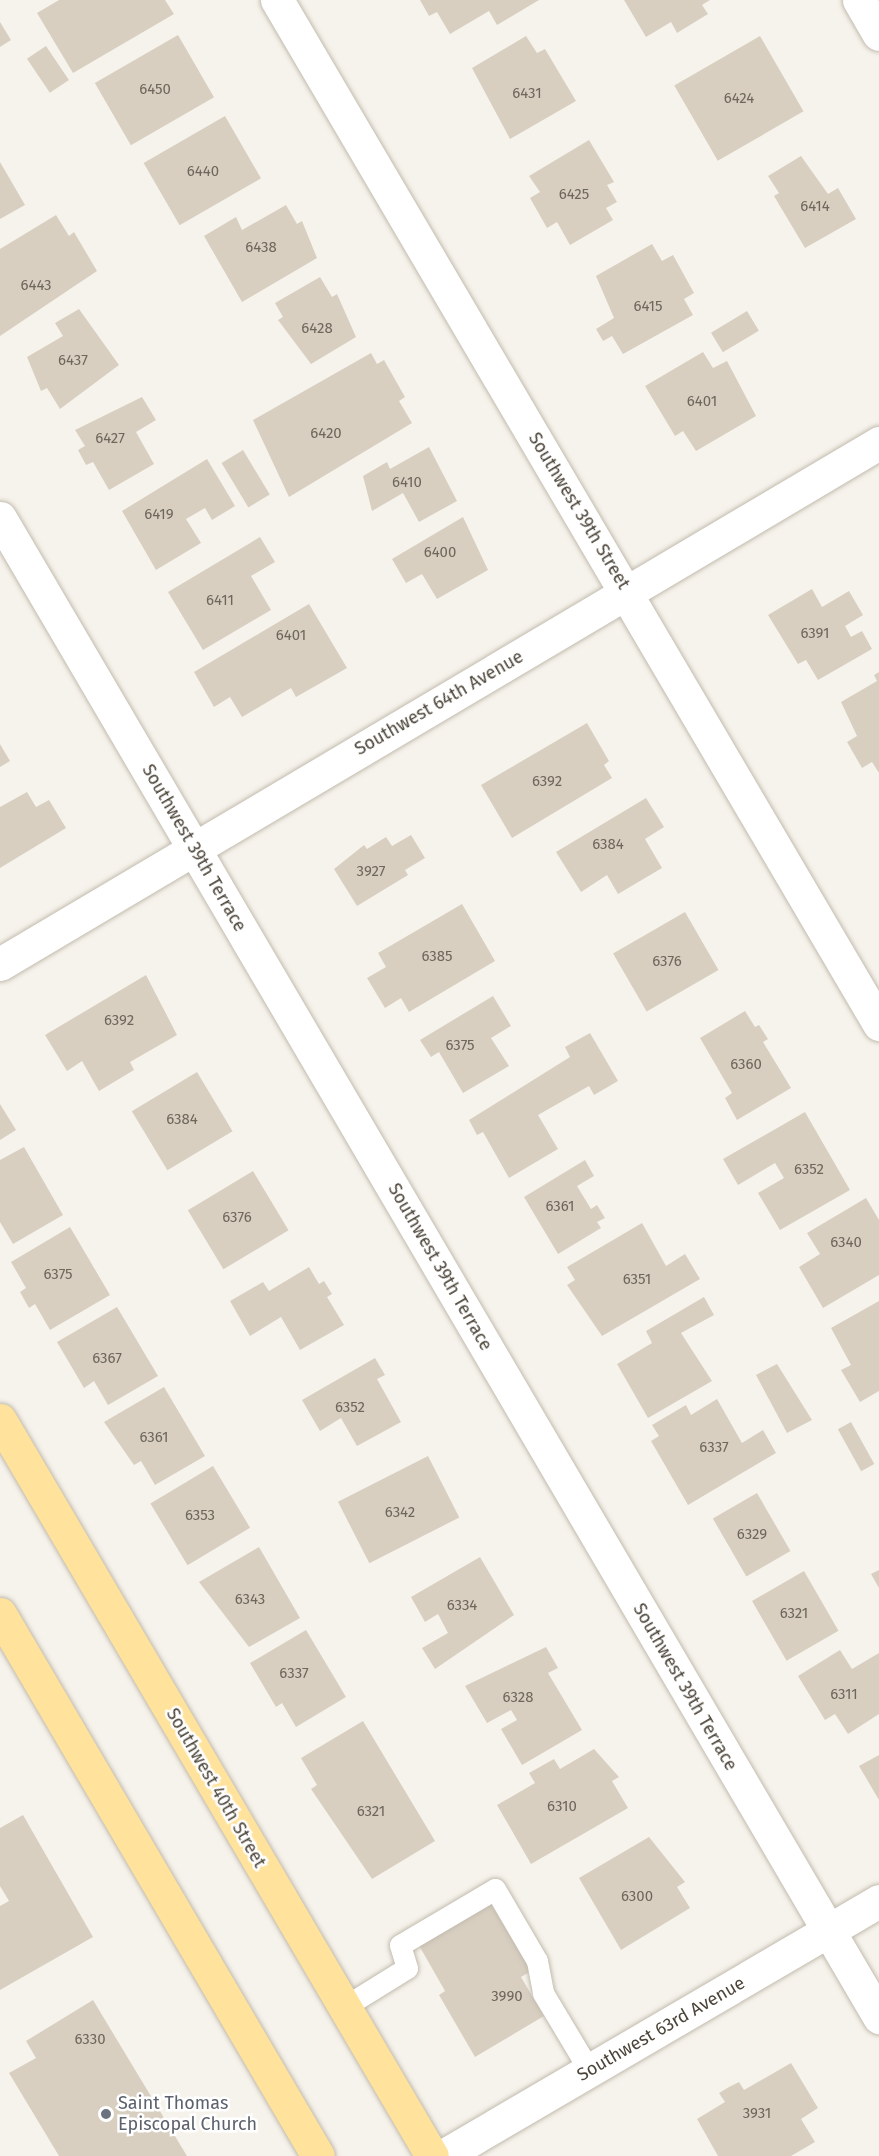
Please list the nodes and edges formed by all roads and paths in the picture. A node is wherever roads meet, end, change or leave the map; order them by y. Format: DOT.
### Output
graph roads {
  1 [pos="277,0"];
  2 [pos="859,0"];
  3 [pos="879,34"];
  4 [pos="879,443"];
  5 [pos="0,518"];
  6 [pos="627,593"];
  7 [pos="194,848"];
  8 [pos="0,964"];
  9 [pos="879,1024"];
  10 [pos="0,1420"];
  11 [pos="0,1614"];
  12 [pos="879,1901"];
  13 [pos="828,1931"];
  14 [pos="345,2007"];
  15 [pos="879,2017"];
  16 [pos="589,2070"];
  17 [pos="318,2156"];
  18 [pos="432,2156"];
  19 [pos="443,2156"];
  1 -- 6 [label="street, Southwest 39th Street"];
  2 -- 3 [label="street"];
  4 -- 6 [label="street, Southwest 64th Avenue"];
  5 -- 7 [label="street, Southwest 39th Terrace"];
  6 -- 7 [label="street, Southwest 64th Avenue"];
  6 -- 9 [label="street, Southwest 39th Street"];
  7 -- 8 [label="street, Southwest 64th Avenue"];
  7 -- 13 [label="street, Southwest 39th Terrace"];
  10 -- 14 [label="main road, Southwest 40th Street"];
  11 -- 17 [label="main road"];
  12 -- 13 [label="street, Southwest 63rd Avenue"];
  13 -- 15 [label="street, Southwest 39th Terrace"];
  13 -- 16 [label="street, Southwest 63rd Avenue"];
  14 -- 16 [label="lane"];
  14 -- 18 [label="main road, Southwest 40th Street"];
  16 -- 19 [label="street, Southwest 63rd Avenue"];
}
